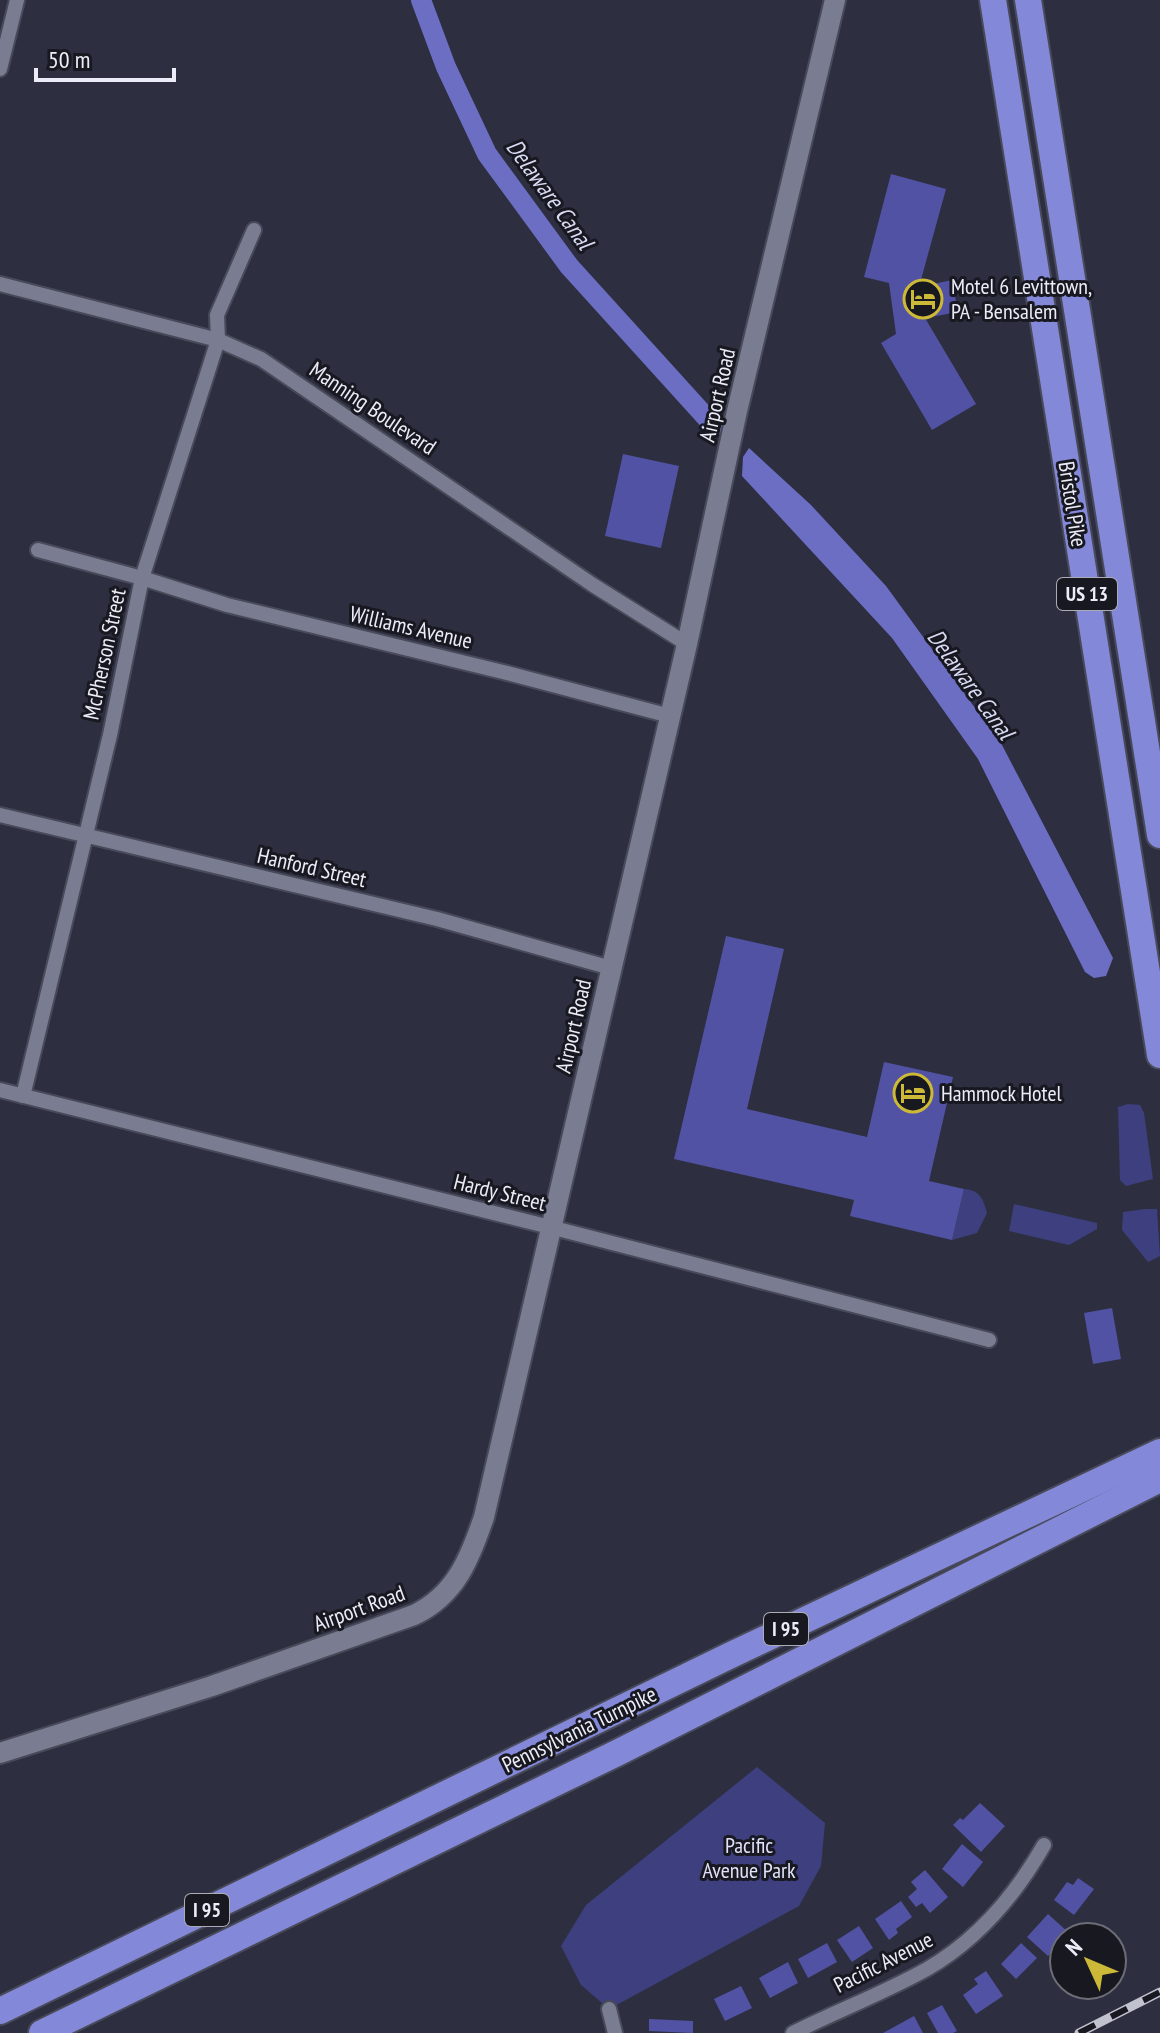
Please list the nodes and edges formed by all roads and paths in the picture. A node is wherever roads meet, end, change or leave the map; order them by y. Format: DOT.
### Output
graph roads {
  1 [pos="17,0"];
  2 [pos="835,0"];
  3 [pos="993,0"];
  4 [pos="1028,0"];
  5 [pos="0,69"];
  6 [pos="254,230"];
  7 [pos="0,284"];
  8 [pos="218,340"];
  9 [pos="38,550"];
  10 [pos="142,578"];
  11 [pos="687,644"];
  12 [pos="670,716"];
  13 [pos="0,815"];
  14 [pos="1160,835"];
  15 [pos="86,836"];
  16 [pos="611,968"];
  17 [pos="1160,1055"];
  18 [pos="0,1090"];
  19 [pos="23,1096"];
  20 [pos="550,1227"];
  21 [pos="989,1340"];
  22 [pos="1160,1452"];
  23 [pos="1160,1479"];
  24 [pos="0,1753"];
  25 [pos="1044,1845"];
  26 [pos="609,2009"];
  27 [pos="0,2011"];
  28 [pos="42,2033"];
  29 [pos="615,2033"];
  30 [pos="793,2033"];
  1 -- 5 [label="street"];
  2 -- 11 [label="street, Airport Road"];
  3 -- 17 [label="highway, Bristol Pike / US 13"];
  4 -- 14 [label="highway, Bristol Pike / US 13"];
  6 -- 8 [label="street, McPherson Street"];
  7 -- 8 [label="street, Manning Boulevard"];
  8 -- 10 [label="street, McPherson Street"];
  8 -- 11 [label="street, Manning Boulevard"];
  9 -- 10 [label="street, Williams Avenue"];
  10 -- 12 [label="street, Williams Avenue"];
  10 -- 15 [label="street, McPherson Street"];
  11 -- 12 [label="street, Airport Road"];
  12 -- 16 [label="street, Airport Road"];
  13 -- 15 [label="street, Hanford Street"];
  15 -- 16 [label="street, Hanford Street"];
  15 -- 19 [label="street, McPherson Street"];
  16 -- 20 [label="street, Airport Road"];
  18 -- 19 [label="street, Hardy Street"];
  19 -- 20 [label="street, Hardy Street"];
  20 -- 21 [label="street, Hardy Street"];
  20 -- 24 [label="street, Airport Road"];
  22 -- 27 [label="highway, Pennsylvania Turnpike / I 95"];
  23 -- 28 [label="highway, Pennsylvania Turnpike / I 95"];
  25 -- 30 [label="street, Pacific Avenue"];
  26 -- 29 [label="street"];
}
